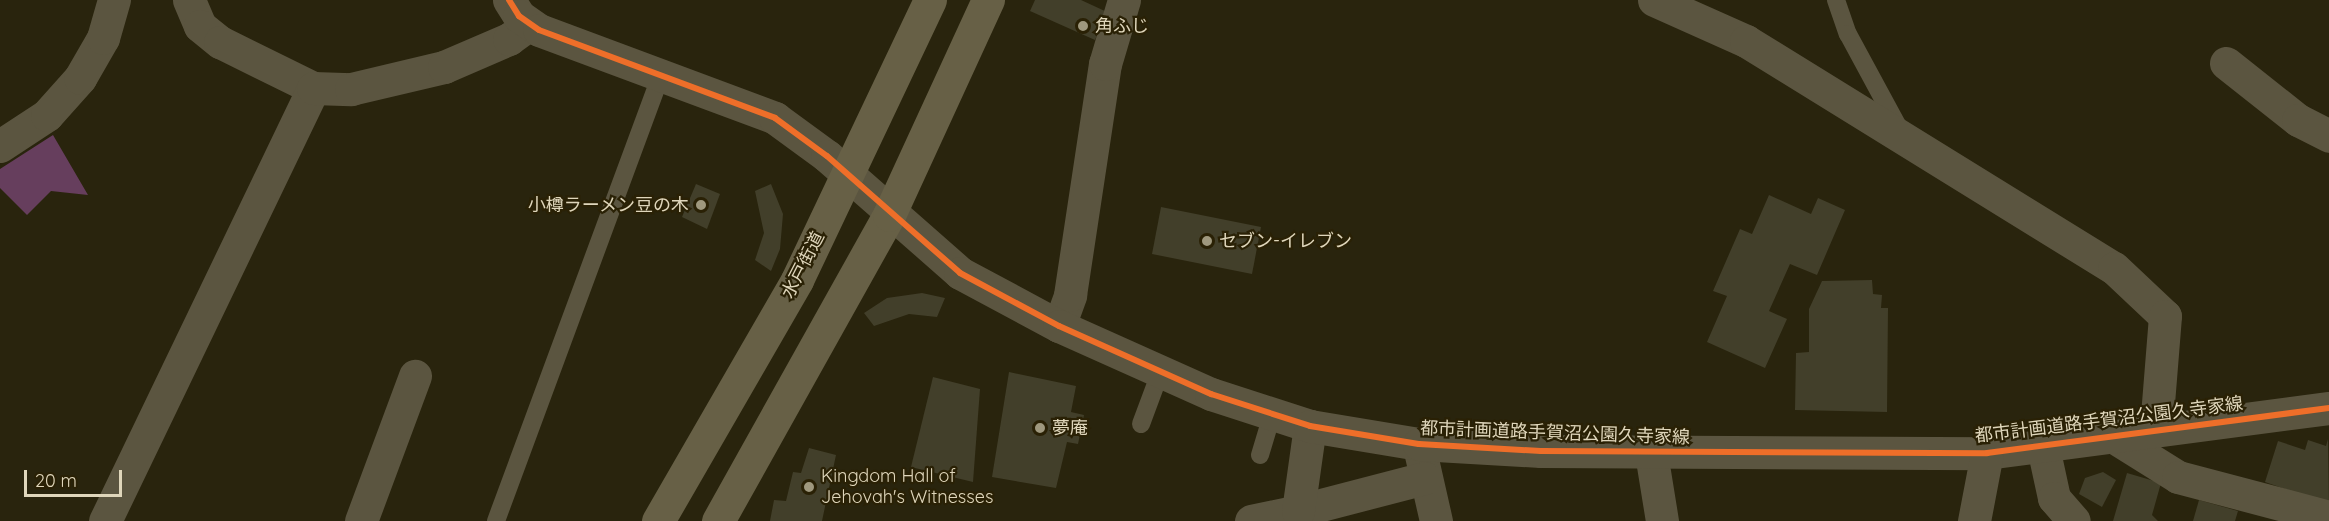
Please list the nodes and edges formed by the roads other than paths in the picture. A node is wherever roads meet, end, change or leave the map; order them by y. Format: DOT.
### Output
graph roads {
  1 [pos="114,0"];
  2 [pos="189,0"];
  3 [pos="930,0"];
  4 [pos="988,0"];
  5 [pos="1125,0"];
  6 [pos="1654,0"];
  7 [pos="1836,0"];
  8 [pos="519,12"];
  9 [pos="2226,63"];
  10 [pos="662,73"];
  11 [pos="313,88"];
  12 [pos="1902,133"];
  13 [pos="2329,136"];
  14 [pos="0,146"];
  15 [pos="847,175"];
  16 [pos="889,215"];
  17 [pos="1059,326"];
  18 [pos="1160,373"];
  19 [pos="415,376"];
  20 [pos="2329,408"];
  21 [pos="1272,415"];
  22 [pos="1141,424"];
  23 [pos="1310,426"];
  24 [pos="2156,429"];
  25 [pos="2114,437"];
  26 [pos="1419,444"];
  27 [pos="2043,447"];
  28 [pos="1650,453"];
  29 [pos="1987,453"];
  30 [pos="1260,455"];
  31 [pos="1425,478"];
  32 [pos="1298,511"];
  33 [pos="2329,517"];
  34 [pos="105,521"];
  35 [pos="361,521"];
  36 [pos="496,521"];
  37 [pos="658,521"];
  38 [pos="718,521"];
  39 [pos="1251,521"];
  40 [pos="1436,521"];
  41 [pos="1662,521"];
  42 [pos="1974,521"];
  43 [pos="2074,521"];
  1 -- 14 [label="street"];
  2 -- 11 [label="street"];
  3 -- 15 [label="highway, 水戸街道"];
  4 -- 16 [label="highway"];
  5 -- 17 [label="street"];
  6 -- 12 [label="street"];
  7 -- 12 [label="lane"];
  8 -- 10 [label="street, 都市計画道路手賀沼公園久寺家線"];
  8 -- 11 [label="street"];
  9 -- 13 [label="street"];
  10 -- 15 [label="street, 都市計画道路手賀沼公園久寺家線"];
  10 -- 36 [label="lane"];
  11 -- 34 [label="street"];
  12 -- 24 [label="street"];
  15 -- 16 [label="street, 都市計画道路手賀沼公園久寺家線"];
  15 -- 37 [label="highway, 水戸街道"];
  16 -- 17 [label="street, 都市計画道路手賀沼公園久寺家線"];
  16 -- 38 [label="highway"];
  17 -- 18 [label="street, 都市計画道路手賀沼公園久寺家線"];
  18 -- 21 [label="street, 都市計画道路手賀沼公園久寺家線"];
  18 -- 22 [label="lane"];
  19 -- 35 [label="street"];
  20 -- 24 [label="street, 都市計画道路手賀沼公園久寺家線"];
  21 -- 23 [label="street, 都市計画道路手賀沼公園久寺家線"];
  21 -- 30 [label="lane"];
  23 -- 26 [label="street, 都市計画道路手賀沼公園久寺家線"];
  23 -- 32 [label="street"];
  24 -- 25 [label="street, 都市計画道路手賀沼公園久寺家線"];
  25 -- 27 [label="street, 都市計画道路手賀沼公園久寺家線"];
  25 -- 33 [label="street"];
  26 -- 28 [label="street, 都市計画道路手賀沼公園久寺家線"];
  26 -- 31 [label="street"];
  27 -- 29 [label="street, 都市計画道路手賀沼公園久寺家線"];
  27 -- 43 [label="street"];
  28 -- 29 [label="street, 都市計画道路手賀沼公園久寺家線"];
  28 -- 41 [label="street"];
  29 -- 42 [label="street"];
  31 -- 32 [label="street"];
  31 -- 40 [label="street"];
  32 -- 39 [label="street"];
}
